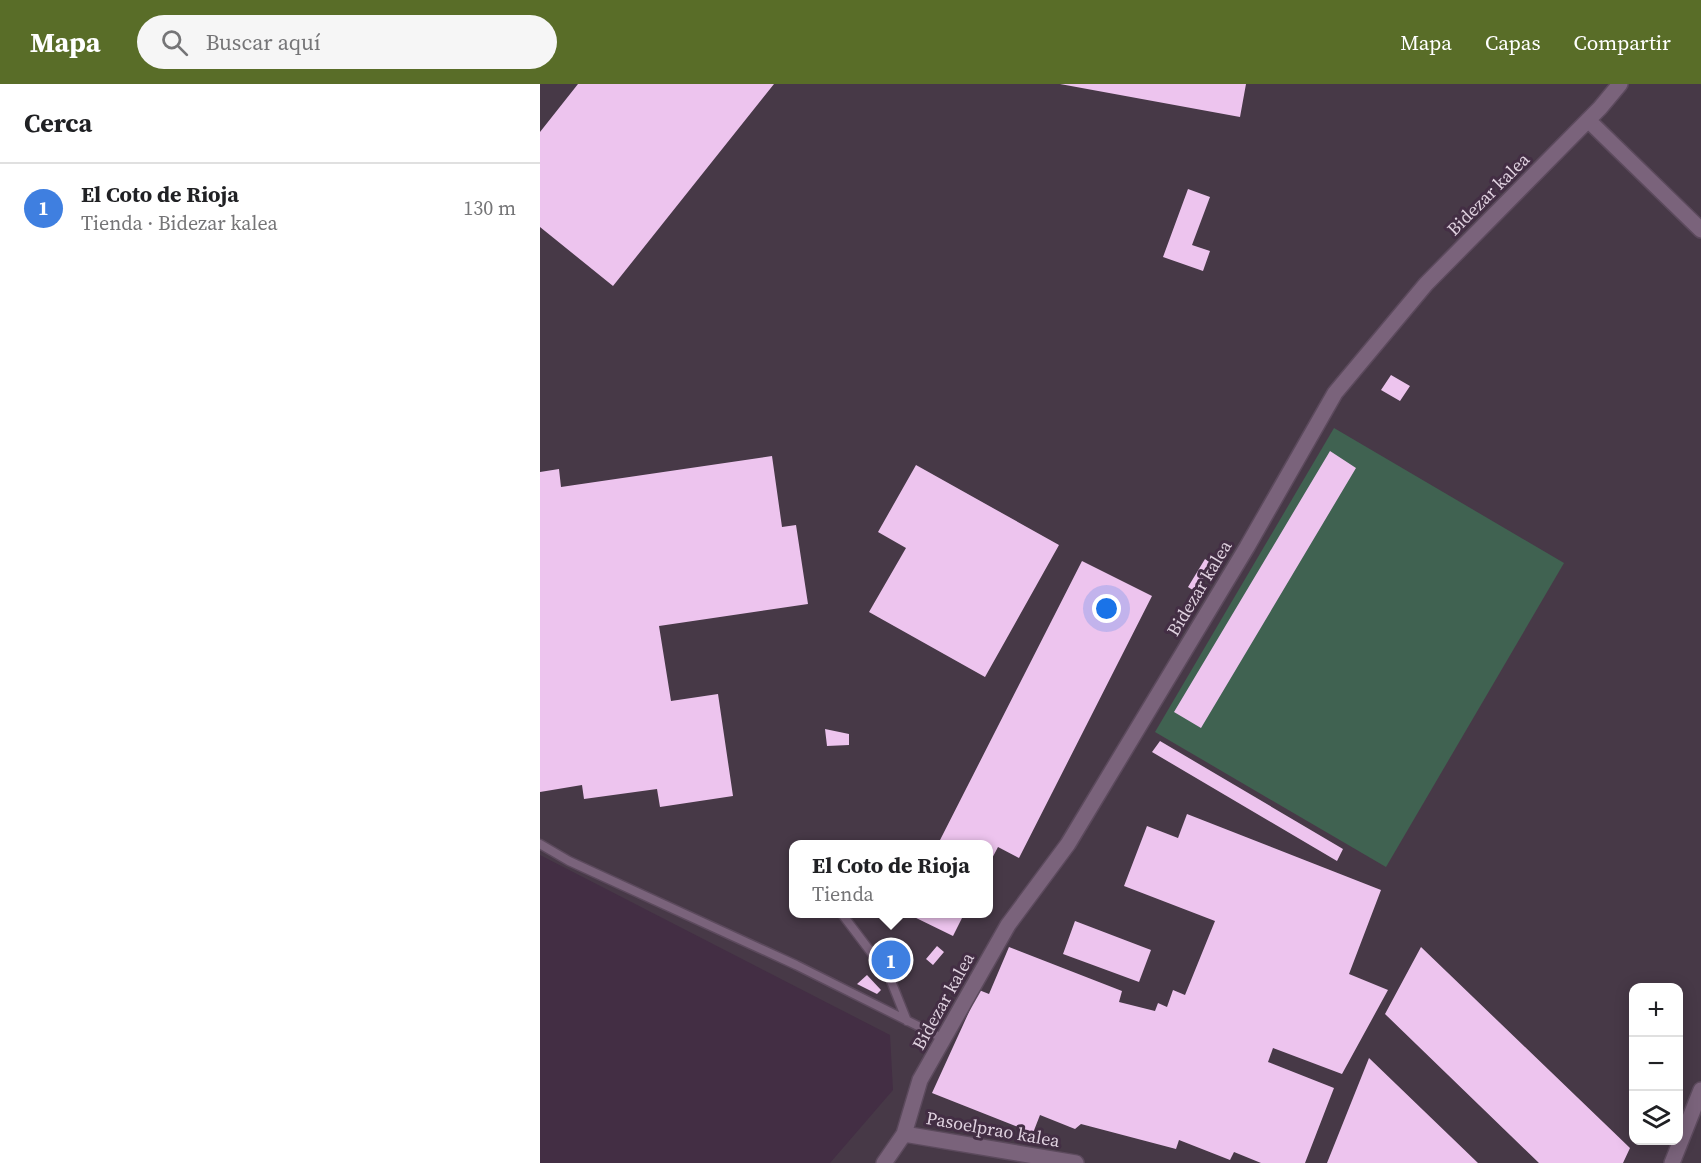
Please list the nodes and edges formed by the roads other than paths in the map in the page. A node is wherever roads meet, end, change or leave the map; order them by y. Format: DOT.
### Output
graph roads {
  1 [pos="1620,84"];
  2 [pos="1588,120"];
  3 [pos="1701,230"];
  4 [pos="540,844"];
  5 [pos="845,918"];
  6 [pos="907,1021"];
  7 [pos="944,1039"];
  8 [pos="1701,1090"];
  9 [pos="904,1134"];
  10 [pos="884,1163"];
  11 [pos="1076,1163"];
  12 [pos="1672,1163"];
  1 -- 2 [label="street, Bidezar kalea"];
  2 -- 3 [label="street"];
  2 -- 7 [label="street, Bidezar kalea"];
  4 -- 6 [label="lane"];
  5 -- 6 [label="lane"];
  6 -- 7 [label="lane"];
  7 -- 9 [label="street, Bidezar kalea"];
  8 -- 12 [label="street"];
  9 -- 10 [label="street, Bidezar kalea"];
  9 -- 11 [label="street, Pasoelprao kalea"];
}
